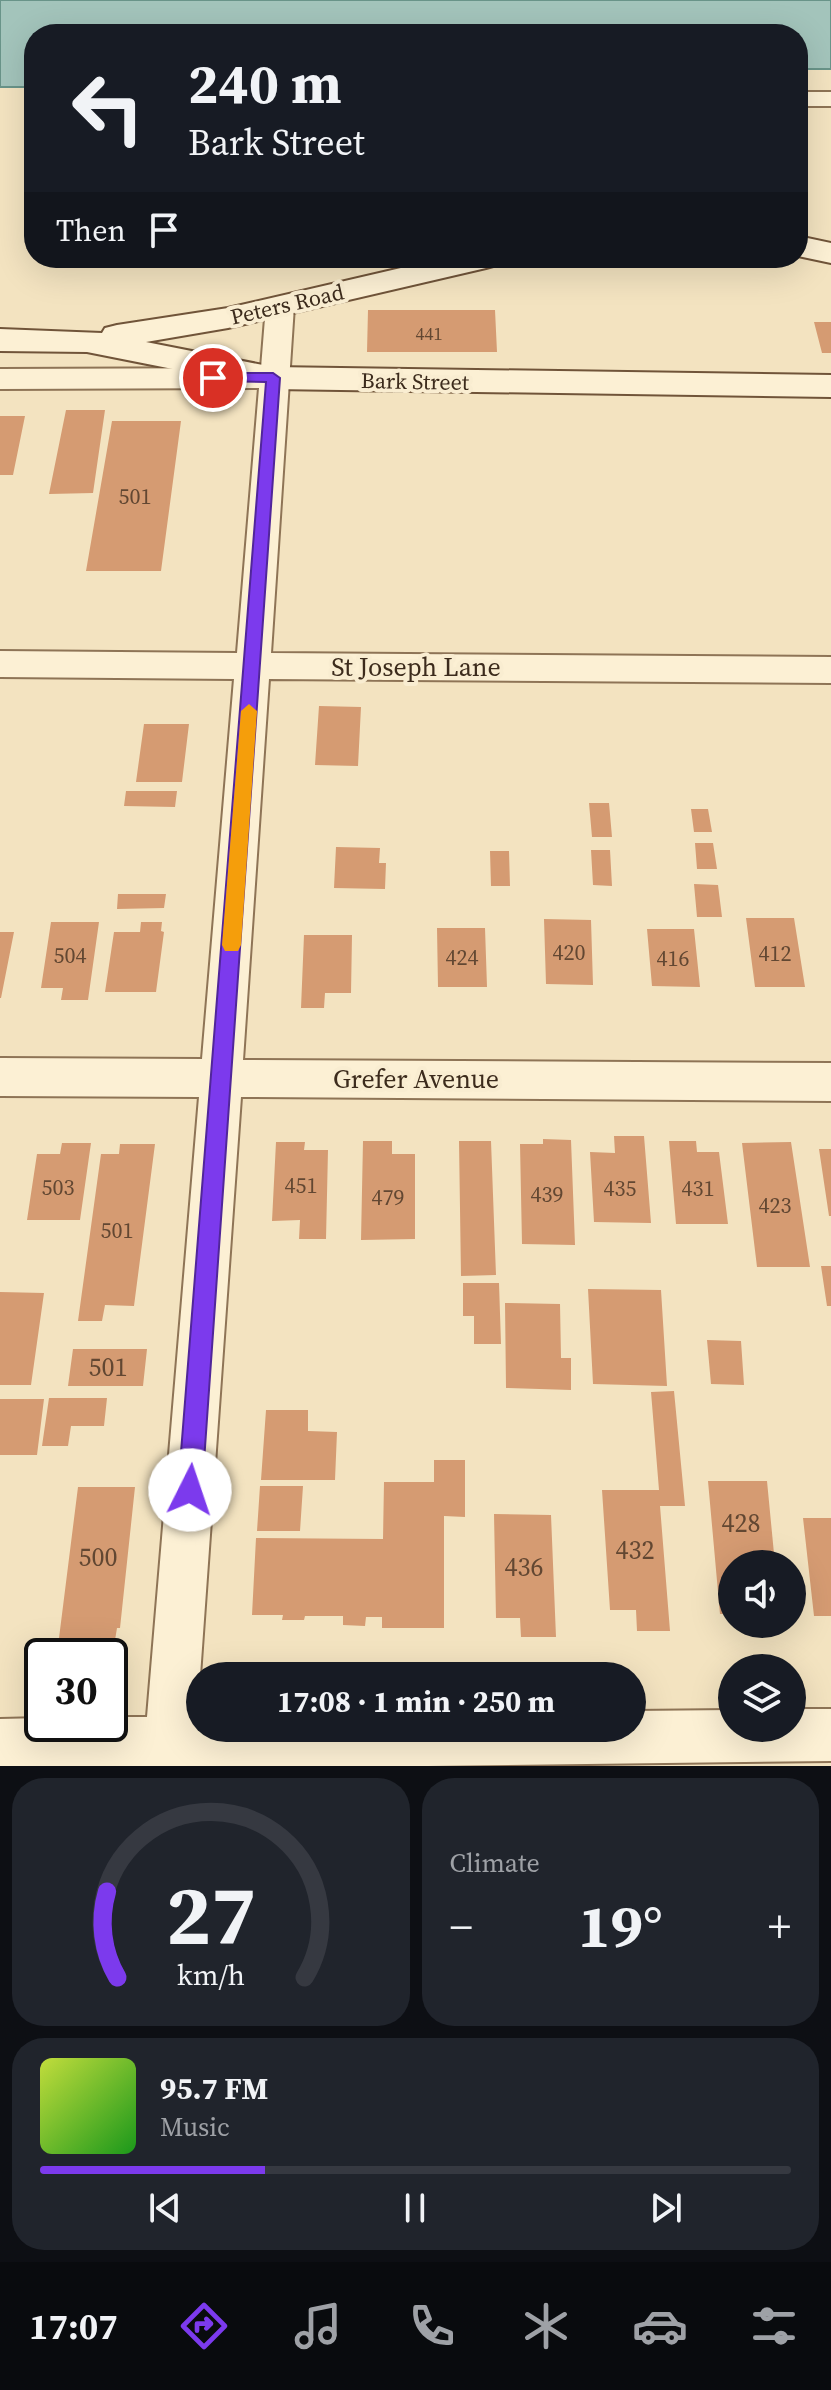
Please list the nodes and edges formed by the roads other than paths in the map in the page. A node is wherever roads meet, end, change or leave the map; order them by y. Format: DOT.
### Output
graph roads {
  1 [pos="808,99"];
  2 [pos="831,99"];
  3 [pos="808,248"];
  4 [pos="831,253"];
  5 [pos="443,268"];
  6 [pos="280,306"];
  7 [pos="0,340"];
  8 [pos="87,341"];
  9 [pos="273,378"];
  10 [pos="0,379"];
  11 [pos="831,386"];
  12 [pos="0,664"];
  13 [pos="252,665"];
  14 [pos="831,670"];
  15 [pos="0,1077"];
  16 [pos="221,1078"];
  17 [pos="831,1082"];
  18 [pos="831,1735"];
  19 [pos="0,1745"];
  20 [pos="170,1755"];
  1 -- 2 [label="street"];
  3 -- 4 [label="main road"];
  5 -- 6 [label="main road, Peters Road"];
  6 -- 8 [label="main road, Peters Road"];
  6 -- 9 [label="street"];
  7 -- 8 [label="main road, Peters Road"];
  8 -- 9 [label="main road, Peters Road"];
  9 -- 10 [label="street, Bark Street"];
  9 -- 11 [label="main road, Bark Street"];
  9 -- 13 [label="street"];
  12 -- 13 [label="street, St Joseph Lane"];
  13 -- 14 [label="street, St Joseph Lane"];
  13 -- 16 [label="street"];
  15 -- 16 [label="street, Grefer Avenue"];
  16 -- 17 [label="street, Grefer Avenue"];
  16 -- 20 [label="street"];
  18 -- 20 [label="street"];
  19 -- 20 [label="street"];
}
